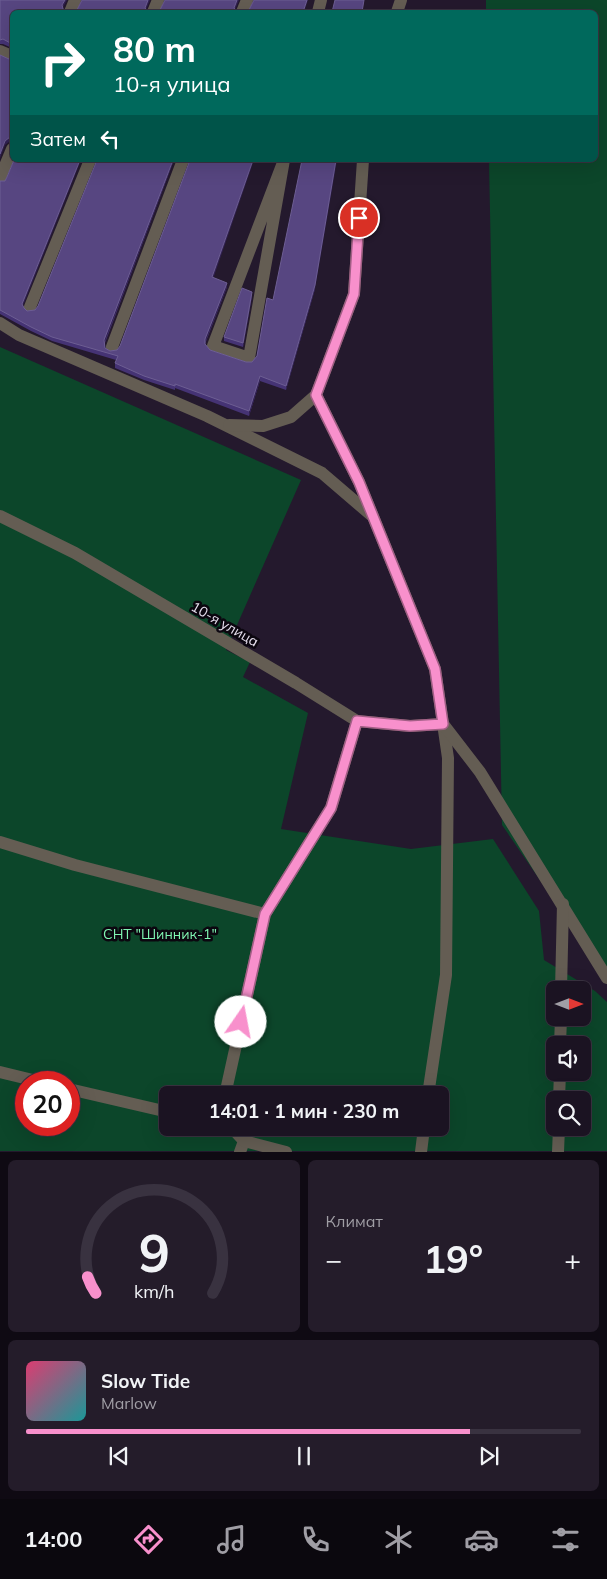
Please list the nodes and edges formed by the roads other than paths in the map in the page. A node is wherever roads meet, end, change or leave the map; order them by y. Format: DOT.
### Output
graph roads {
  1 [pos="10,155"];
  2 [pos="89,162"];
  3 [pos="182,162"];
  4 [pos="283,162"];
  5 [pos="284,162"];
  6 [pos="363,162"];
  7 [pos="0,178"];
  8 [pos="30,307"];
  9 [pos="0,323"];
  10 [pos="112,347"];
  11 [pos="316,395"];
  12 [pos="224,425"];
  13 [pos="0,516"];
  14 [pos="374,518"];
  15 [pos="357,721"];
  16 [pos="443,724"];
  17 [pos="0,842"];
  18 [pos="562,904"];
  19 [pos="265,914"];
  20 [pos="607,978"];
  21 [pos="561,981"];
  22 [pos="0,1072"];
  23 [pos="15,1076"];
  24 [pos="228,1086"];
  25 [pos="429,1086"];
  26 [pos="80,1092"];
  27 [pos="159,1110"];
  28 [pos="423,1136"];
  29 [pos="558,1136"];
  30 [pos="242,1146"];
  31 [pos="286,1152"];
  32 [pos="421,1152"];
  33 [pos="558,1152"];
  1 -- 7 [label="lane"];
  2 -- 8 [label="lane"];
  3 -- 10 [label="lane"];
  4 -- 5 [label="lane"];
  6 -- 11 [label="lane"];
  9 -- 12 [label="lane"];
  11 -- 12 [label="lane"];
  11 -- 14 [label="lane"];
  12 -- 14 [label="lane"];
  13 -- 15 [label="lane, 10-я улица"];
  14 -- 16 [label="lane"];
  15 -- 16 [label="lane, 10-я улица"];
  15 -- 19 [label="lane"];
  16 -- 18 [label="lane"];
  16 -- 25 [label="lane"];
  17 -- 19 [label="lane"];
  18 -- 20 [label="lane"];
  18 -- 21 [label="lane"];
  19 -- 24 [label="lane"];
  22 -- 23 [label="lane"];
  26 -- 27 [label="lane"];
  28 -- 32 [label="lane"];
  29 -- 33 [label="lane"];
  30 -- 31 [label="lane"];
}
